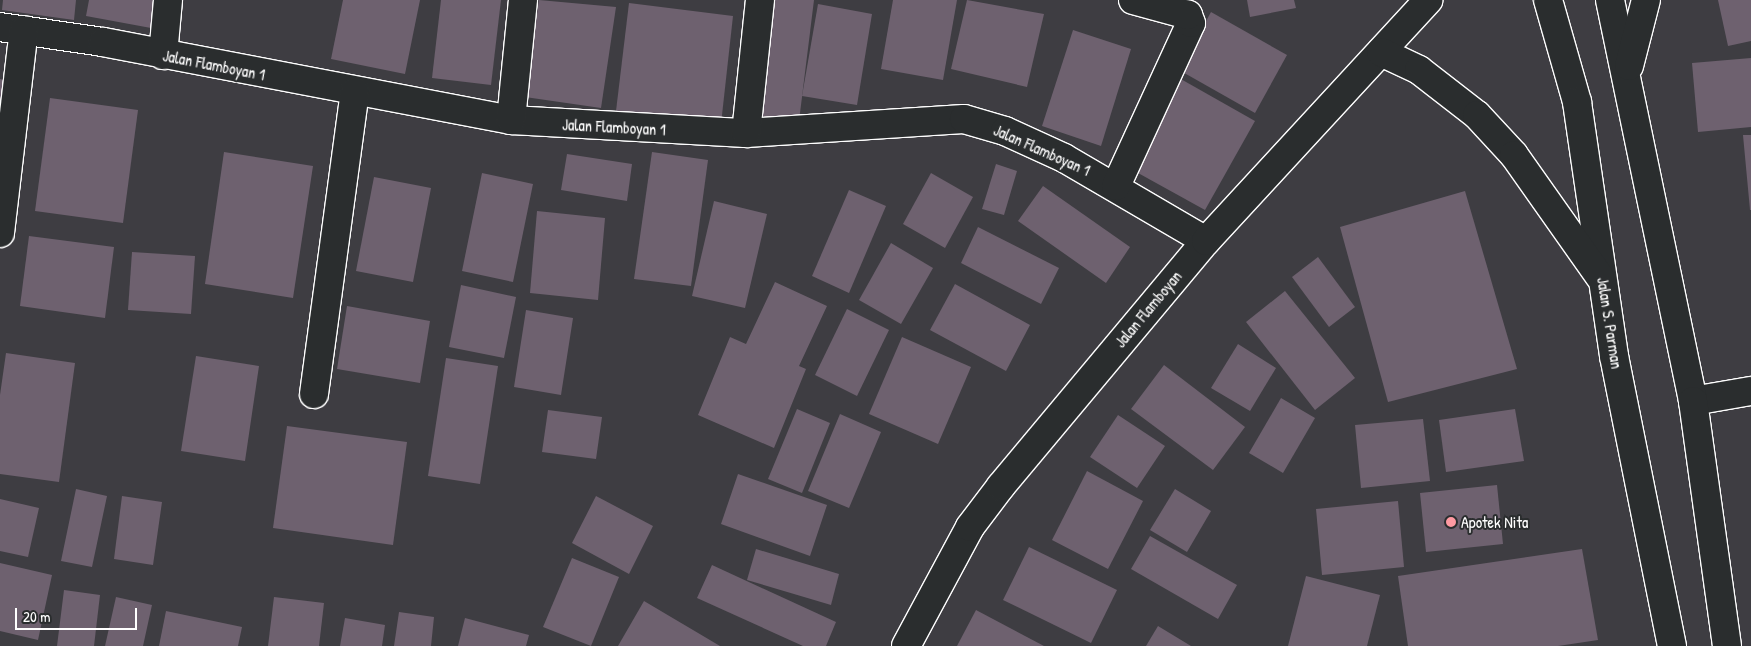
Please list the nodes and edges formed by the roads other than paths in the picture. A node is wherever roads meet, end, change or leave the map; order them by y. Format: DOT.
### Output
graph roads {
  1 [pos="168,0"];
  2 [pos="523,0"];
  3 [pos="760,0"];
  4 [pos="1133,0"];
  5 [pos="1428,0"];
  6 [pos="1548,0"];
  7 [pos="1610,0"];
  8 [pos="1646,0"];
  9 [pos="12,28"];
  10 [pos="1381,52"];
  11 [pos="164,55"];
  12 [pos="1628,70"];
  13 [pos="355,92"];
  14 [pos="511,120"];
  15 [pos="746,133"];
  16 [pos="1116,186"];
  17 [pos="0,233"];
  18 [pos="1206,241"];
  19 [pos="1603,282"];
  20 [pos="1751,391"];
  21 [pos="314,394"];
  22 [pos="1693,401"];
  23 [pos="906,646"];
  24 [pos="1672,646"];
  25 [pos="1727,646"];
  1 -- 11 [label="street"];
  2 -- 14 [label="street"];
  3 -- 15 [label="street"];
  4 -- 16 [label="street"];
  5 -- 10 [label="street, Jalan Flamboyan"];
  6 -- 19 [label="street, Jalan S. Parman"];
  7 -- 12 [label="street"];
  8 -- 12 [label="street"];
  9 -- 11 [label="street, Jalan Flamboyan 1"];
  9 -- 17 [label="street"];
  10 -- 18 [label="street, Jalan Flamboyan"];
  10 -- 19 [label="street"];
  11 -- 13 [label="street, Jalan Flamboyan 1"];
  12 -- 22 [label="street"];
  13 -- 14 [label="street, Jalan Flamboyan 1"];
  13 -- 21 [label="street"];
  14 -- 15 [label="street, Jalan Flamboyan 1"];
  15 -- 16 [label="street, Jalan Flamboyan 1"];
  16 -- 18 [label="street, Jalan Flamboyan 1"];
  18 -- 23 [label="street, Jalan Flamboyan"];
  19 -- 24 [label="street, Jalan S. Parman"];
  20 -- 22 [label="street"];
  22 -- 25 [label="street"];
}
